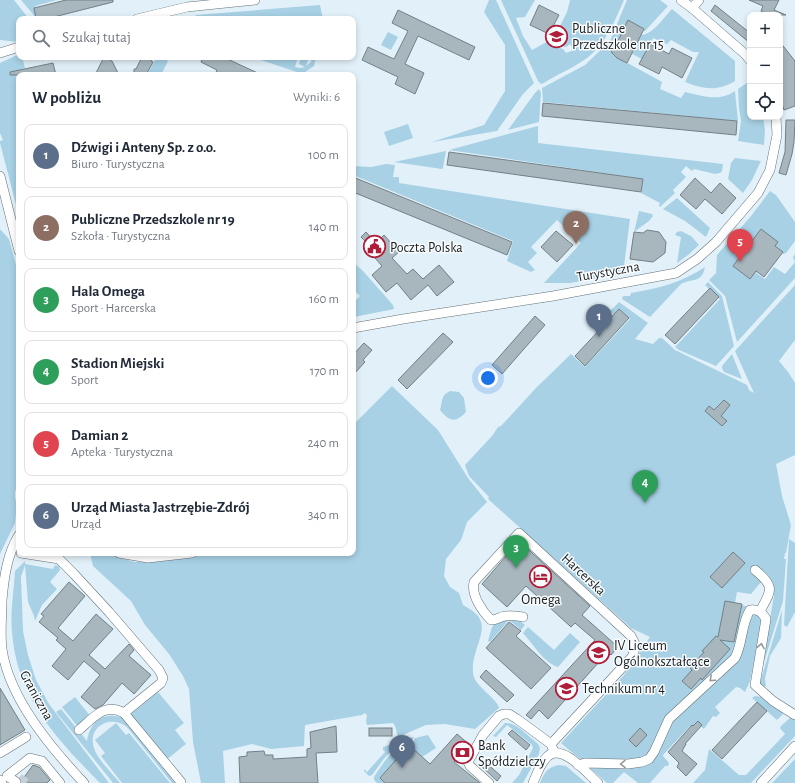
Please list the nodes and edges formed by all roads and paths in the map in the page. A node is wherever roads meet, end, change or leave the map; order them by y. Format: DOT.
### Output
graph roads {
  1 [pos="255,0"];
  2 [pos="680,0"];
  3 [pos="699,0"];
  4 [pos="202,3"];
  5 [pos="692,8"];
  6 [pos="149,16"];
  7 [pos="16,47"];
  8 [pos="16,47"];
  9 [pos="0,48"];
  10 [pos="0,53"];
  11 [pos="747,56"];
  12 [pos="776,120"];
  13 [pos="0,176"];
  14 [pos="16,239"];
  15 [pos="356,327"];
  16 [pos="16,554"];
  17 [pos="44,556"];
  18 [pos="136,556"];
  19 [pos="166,556"];
  20 [pos="756,570"];
  21 [pos="760,611"];
  22 [pos="522,617"];
  23 [pos="1,649"];
  24 [pos="124,713"];
  25 [pos="795,715"];
  26 [pos="79,730"];
  27 [pos="26,737"];
  28 [pos="795,746"];
  29 [pos="553,748"];
  30 [pos="0,753"];
  31 [pos="578,765"];
  32 [pos="6,779"];
  33 [pos="181,782"];
  34 [pos="60,783"];
  35 [pos="84,783"];
  36 [pos="489,783"];
  37 [pos="533,783"];
  38 [pos="598,783"];
  39 [pos="761,783"];
  1 -- 4 [label="street"];
  2 -- 5 [label="street"];
  3 -- 5 [label="street"];
  4 -- 6 [label="street"];
  5 -- 11 [label="street"];
  7 -- 9 [label="street"];
  8 -- 10 [label="street"];
  12 -- 15 [label="street, Turystyczna"];
  13 -- 14 [label="street"];
  16 -- 23 [label="street, Graniczna"];
  17 -- 24 [label="street"];
  18 -- 19 [label="street"];
  20 -- 21 [label="street"];
  25 -- 21 [label="street, one-way"];
  21 -- 31 [label="street, one-way"];
  22 -- 29 [label="street, Harcerska"];
  23 -- 35 [label="street, Graniczna"];
  24 -- 26 [label="street"];
  24 -- 33 [label="street"];
  27 -- 30 [label="street"];
  28 -- 39 [label="street"];
  29 -- 31 [label="street"];
  29 -- 36 [label="street"];
  29 -- 37 [label="street, Harcerska"];
  31 -- 38 [label="street"];
  32 -- 34 [label="street"];
}
